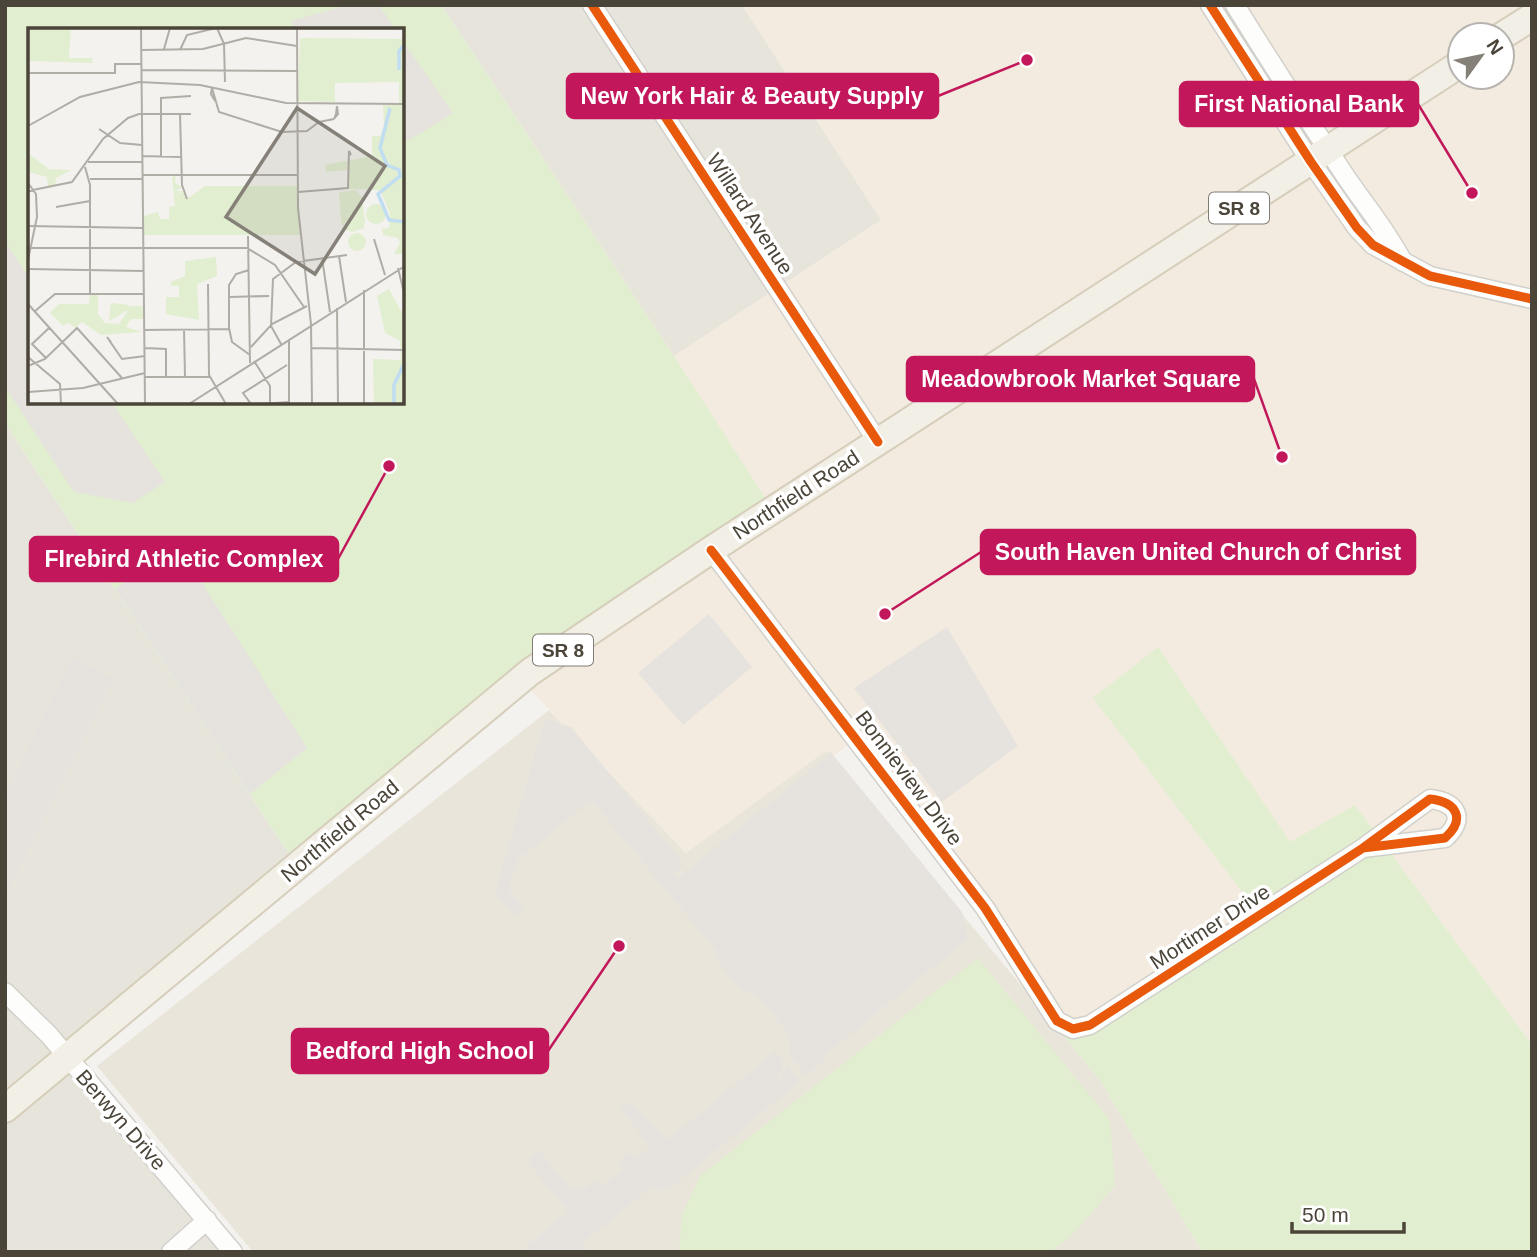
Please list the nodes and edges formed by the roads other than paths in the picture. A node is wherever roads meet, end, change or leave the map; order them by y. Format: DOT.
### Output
graph roads {
  1 [pos="593,5"];
  2 [pos="1210,5"];
  3 [pos="1235,5"];
  4 [pos="1532,17"];
  5 [pos="1516,27"];
  6 [pos="1446,73"];
  7 [pos="1320,156"];
  8 [pos="1532,299"];
  9 [pos="878,442"];
  10 [pos="711,550"];
  11 [pos="1363,848"];
  12 [pos="5,992"];
  13 [pos="1073,1029"];
  14 [pos="68,1057"];
  15 [pos="5,1109"];
  16 [pos="207,1220"];
  17 [pos="171,1252"];
  18 [pos="233,1252"];
  1 -- 9 [label="street, Willard Avenue"];
  2 -- 7 [label="street"];
  3 -- 7 [label="street"];
  4 -- 5 [label="main road"];
  6 -- 7 [label="main road, Northfield Road / SR 8"];
  7 -- 8 [label="street"];
  7 -- 9 [label="main road, Northfield Road / SR 8"];
  9 -- 10 [label="main road, Northfield Road / SR 8"];
  10 -- 13 [label="street, Bonnieview Drive"];
  10 -- 14 [label="main road, Northfield Road / SR 8"];
  11 -- 11 [label="street, Mortimer Drive"];
  11 -- 13 [label="street, Mortimer Drive"];
  12 -- 14 [label="street, Berwyn Drive"];
  14 -- 15 [label="main road, Northfield Road / SR 8"];
  14 -- 16 [label="street, Berwyn Drive"];
  16 -- 17 [label="street"];
  16 -- 18 [label="street, Berwyn Drive"];
}
